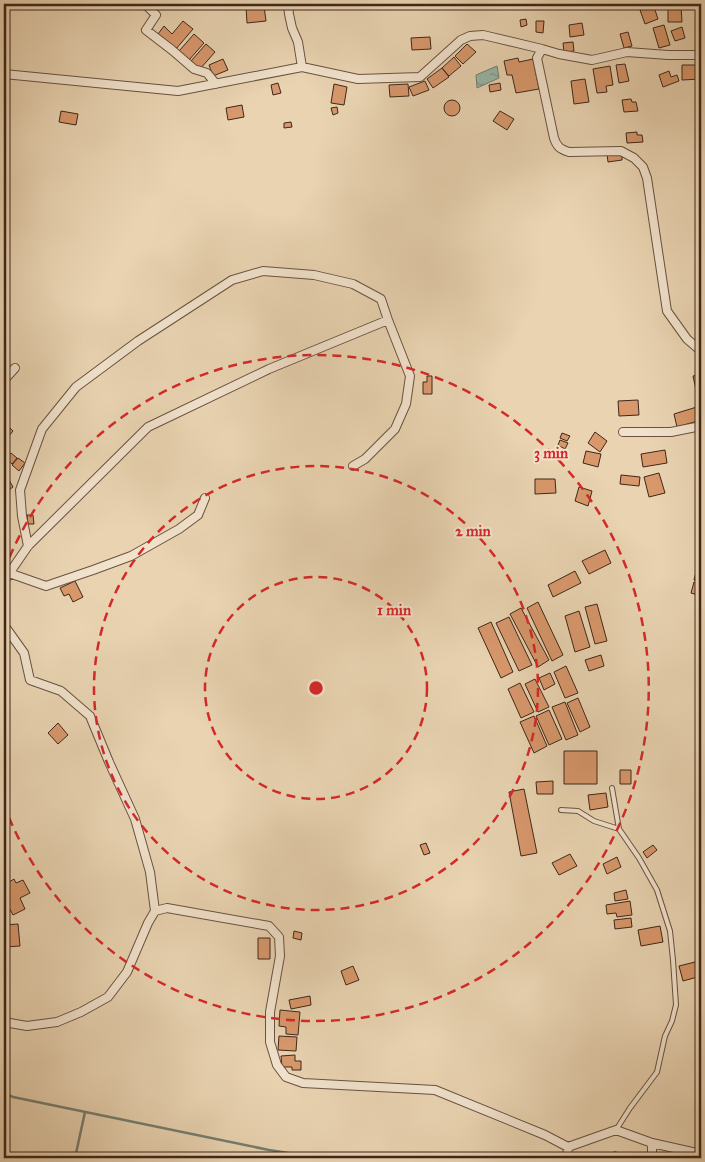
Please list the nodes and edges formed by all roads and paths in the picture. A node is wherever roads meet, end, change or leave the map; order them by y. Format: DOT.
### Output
graph roads {
  1 [pos="147,4"];
  2 [pos="288,4"];
  3 [pos="542,49"];
  4 [pos="701,54"];
  5 [pos="302,67"];
  6 [pos="4,74"];
  7 [pos="216,84"];
  8 [pos="388,320"];
  9 [pos="701,351"];
  10 [pos="14,368"];
  11 [pos="4,380"];
  12 [pos="701,426"];
  13 [pos="623,432"];
  14 [pos="353,466"];
  15 [pos="205,498"];
  16 [pos="28,546"];
  17 [pos="9,574"];
  18 [pos="4,581"];
  19 [pos="4,625"];
  20 [pos="612,788"];
  21 [pos="562,810"];
  22 [pos="619,829"];
  23 [pos="155,911"];
  24 [pos="4,1022"];
  25 [pos="616,1130"];
  26 [pos="652,1143"];
  27 [pos="568,1147"];
  28 [pos="701,1154"];
  29 [pos="567,1158"];
  30 [pos="652,1158"];
  1 -- 7 [label="street"];
  2 -- 5 [label="street"];
  3 -- 4 [label="street"];
  3 -- 5 [label="street"];
  3 -- 9 [label="street"];
  5 -- 7 [label="street"];
  6 -- 7 [label="street"];
  8 -- 14 [label="street"];
  8 -- 16 [label="street"];
  8 -- 16 [label="street"];
  10 -- 11 [label="street"];
  12 -- 13 [label="street"];
  15 -- 17 [label="street"];
  16 -- 17 [label="street"];
  17 -- 18 [label="street"];
  19 -- 23 [label="street"];
  20 -- 22 [label="lane"];
  21 -- 22 [label="lane"];
  22 -- 25 [label="lane"];
  23 -- 24 [label="street"];
  23 -- 27 [label="street"];
  25 -- 26 [label="street"];
  25 -- 27 [label="street"];
  26 -- 28 [label="street"];
  26 -- 30 [label="street"];
  27 -- 29 [label="street"];
}
